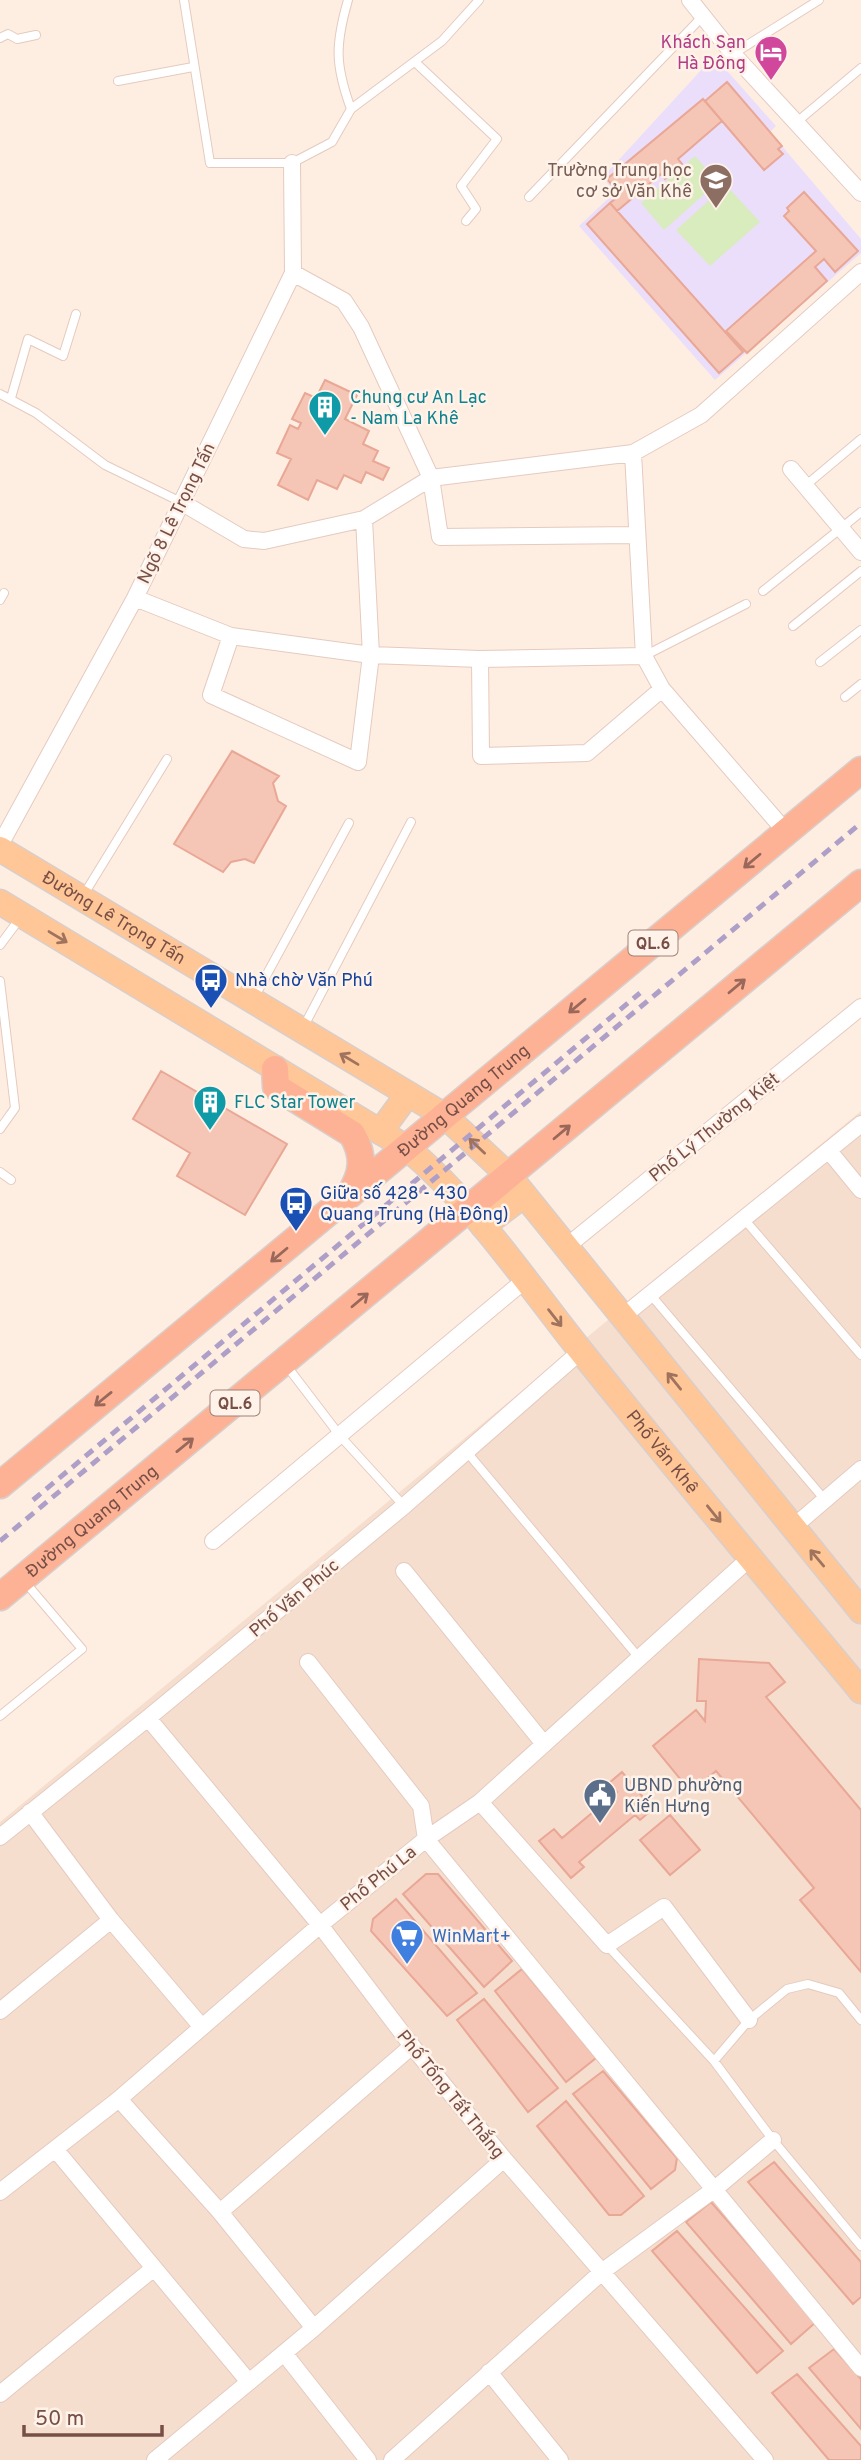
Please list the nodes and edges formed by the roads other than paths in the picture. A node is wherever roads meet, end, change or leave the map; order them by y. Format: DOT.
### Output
graph roads {
  1 [pos="184,0"];
  2 [pos="348,0"];
  3 [pos="479,0"];
  4 [pos="690,0"];
  5 [pos="818,0"];
  6 [pos="702,17"];
  7 [pos="36,35"];
  8 [pos="0,38"];
  9 [pos="733,54"];
  10 [pos="415,62"];
  11 [pos="193,67"];
  12 [pos="861,68"];
  13 [pos="118,81"];
  14 [pos="351,109"];
  15 [pos="798,121"];
  16 [pos="292,163"];
  17 [pos="861,193"];
  18 [pos="529,197"];
  19 [pos="466,221"];
  20 [pos="861,272"];
  21 [pos="293,273"];
  22 [pos="76,314"];
  23 [pos="0,394"];
  24 [pos="11,398"];
  25 [pos="861,439"];
  26 [pos="633,453"];
  27 [pos="791,469"];
  28 [pos="431,478"];
  29 [pos="805,486"];
  30 [pos="181,502"];
  31 [pos="861,512"];
  32 [pos="364,519"];
  33 [pos="841,528"];
  34 [pos="636,535"];
  35 [pos="861,552"];
  36 [pos="861,571"];
  37 [pos="763,591"];
  38 [pos="135,598"];
  39 [pos="746,604"];
  40 [pos="793,626"];
  41 [pos="861,630"];
  42 [pos="231,636"];
  43 [pos="371,655"];
  44 [pos="644,656"];
  45 [pos="480,659"];
  46 [pos="820,662"];
  47 [pos="861,684"];
  48 [pos="662,689"];
  49 [pos="845,696"];
  50 [pos="167,759"];
  51 [pos="861,770"];
  52 [pos="411,822"];
  53 [pos="349,823"];
  54 [pos="786,832"];
  55 [pos="0,847"];
  56 [pos="861,883"];
  57 [pos="82,898"];
  58 [pos="0,902"];
  59 [pos="22,915"];
  60 [pos="0,946"];
  61 [pos="0,981"];
  62 [pos="253,1001"];
  63 [pos="861,1007"];
  64 [pos="301,1031"];
  65 [pos="275,1069"];
  66 [pos="408,1094"];
  67 [pos="445,1116"];
  68 [pos="861,1124"];
  69 [pos="0,1129"];
  70 [pos="380,1132"];
  71 [pos="407,1148"];
  72 [pos="829,1151"];
  73 [pos="0,1172"];
  74 [pos="11,1180"];
  75 [pos="517,1185"];
  76 [pos="861,1190"];
  77 [pos="347,1198"];
  78 [pos="477,1217"];
  79 [pos="744,1219"];
  80 [pos="566,1247"];
  81 [pos="524,1280"];
  82 [pos="650,1294"];
  83 [pos="622,1317"];
  84 [pos="581,1351"];
  85 [pos="861,1355"];
  86 [pos="284,1363"];
  87 [pos="341,1437"];
  88 [pos="466,1451"];
  89 [pos="861,1469"];
  90 [pos="0,1485"];
  91 [pos="825,1500"];
  92 [pos="404,1506"];
  93 [pos="792,1528"];
  94 [pos="213,1541"];
  95 [pos="750,1558"];
  96 [pos="404,1571"];
  97 [pos="23,1578"];
  98 [pos="0,1597"];
  99 [pos="861,1611"];
  100 [pos="640,1659"];
  101 [pos="309,1662"];
  102 [pos="861,1691"];
  103 [pos="0,1716"];
  104 [pos="148,1718"];
  105 [pos="544,1744"];
  106 [pos="480,1802"];
  107 [pos="30,1812"];
  108 [pos="0,1837"];
  109 [pos="426,1839"];
  110 [pos="111,1920"];
  111 [pos="320,1925"];
  112 [pos="607,1944"];
  113 [pos="0,2011"];
  114 [pos="749,2020"];
  115 [pos="861,2020"];
  116 [pos="201,2026"];
  117 [pos="412,2046"];
  118 [pos="714,2061"];
  119 [pos="119,2099"];
  120 [pos="773,2140"];
  121 [pos="55,2149"];
  122 [pos="504,2159"];
  123 [pos="716,2188"];
  124 [pos="0,2192"];
  125 [pos="220,2212"];
  126 [pos="861,2246"];
  127 [pos="154,2268"];
  128 [pos="603,2272"];
  129 [pos="314,2328"];
  130 [pos="284,2353"];
  131 [pos="861,2368"];
  132 [pos="489,2372"];
  133 [pos="249,2382"];
  134 [pos="0,2394"];
  135 [pos="155,2460"];
  136 [pos="368,2460"];
  137 [pos="392,2460"];
  138 [pos="560,2460"];
  139 [pos="765,2460"];
  1 -- 11 [label="lane"];
  2 -- 14 [label="lane"];
  3 -- 10 [label="lane"];
  4 -- 6 [label="street"];
  5 -- 9 [label="lane"];
  6 -- 9 [label="street"];
  6 -- 18 [label="lane"];
  7 -- 8 [label="lane"];
  9 -- 15 [label="street"];
  10 -- 14 [label="lane"];
  10 -- 19 [label="lane"];
  11 -- 13 [label="lane"];
  11 -- 16 [label="lane"];
  12 -- 15 [label="lane"];
  14 -- 16 [label="lane"];
  15 -- 17 [label="street"];
  16 -- 21 [label="street, Ngõ 8 Lê Trọng Tấn"];
  20 -- 26 [label="street"];
  21 -- 28 [label="street"];
  21 -- 30 [label="street, Ngõ 8 Lê Trọng Tấn"];
  22 -- 24 [label="lane"];
  23 -- 24 [label="lane"];
  24 -- 30 [label="lane"];
  25 -- 29 [label="lane"];
  26 -- 28 [label="street"];
  26 -- 34 [label="street"];
  27 -- 29 [label="street"];
  28 -- 32 [label="street"];
  28 -- 34 [label="street"];
  29 -- 33 [label="street"];
  30 -- 32 [label="street"];
  30 -- 38 [label="street, Ngõ 8 Lê Trọng Tấn"];
  31 -- 33 [label="lane"];
  32 -- 43 [label="street"];
  33 -- 35 [label="street"];
  33 -- 37 [label="lane"];
  34 -- 44 [label="street"];
  36 -- 40 [label="lane"];
  38 -- 42 [label="street"];
  38 -- 55 [label="street, Ngõ 8 Lê Trọng Tấn"];
  39 -- 44 [label="lane"];
  41 -- 46 [label="lane"];
  42 -- 43 [label="street"];
  42 -- 43 [label="street"];
  43 -- 45 [label="street"];
  44 -- 45 [label="street"];
  44 -- 48 [label="street"];
  45 -- 48 [label="street"];
  47 -- 49 [label="lane"];
  48 -- 54 [label="street"];
  50 -- 57 [label="lane"];
  51 -- 54 [label="highway, Đường Quang Trung / QL.6"];
  52 -- 64 [label="lane"];
  53 -- 62 [label="lane"];
  54 -- 67 [label="highway, Đường Quang Trung / QL.6, one-way"];
  55 -- 57 [label="main road, Đường Lê Trọng Tấn"];
  75 -- 56 [label="highway, Đường Quang Trung / QL.6, one-way"];
  57 -- 62 [label="main road, Đường Lê Trọng Tấn"];
  58 -- 59 [label="main road"];
  59 -- 60 [label="lane"];
  59 -- 65 [label="main road, one-way"];
  61 -- 69 [label="lane"];
  62 -- 64 [label="main road, Đường Lê Trọng Tấn"];
  63 -- 80 [label="street, Phố Lý Thường Kiệt"];
  66 -- 64 [label="main road, Đường Lê Trọng Tấn, one-way"];
  65 -- 70 [label="main road"];
  65 -- 77 [label="highway"];
  66 -- 67 [label="main road, Đường Lê Trọng Tấn"];
  66 -- 70 [label="main road"];
  67 -- 71 [label="highway, Đường Quang Trung / QL.6"];
  75 -- 67 [label="main road, Đường Lê Trọng Tấn, one-way"];
  68 -- 72 [label="street"];
  70 -- 71 [label="main road"];
  71 -- 77 [label="highway, Đường Quang Trung / QL.6"];
  71 -- 78 [label="main road, Phố Văn Khê"];
  72 -- 76 [label="street"];
  72 -- 79 [label="street"];
  73 -- 74 [label="lane"];
  75 -- 78 [label="highway, Đường Quang Trung / QL.6"];
  75 -- 80 [label="main road"];
  77 -- 90 [label="highway, Đường Quang Trung / QL.6, one-way"];
  78 -- 81 [label="main road, Phố Văn Khê"];
  86 -- 78 [label="highway, Đường Quang Trung / QL.6, one-way"];
  79 -- 82 [label="street"];
  79 -- 85 [label="lane"];
  80 -- 83 [label="main road"];
  81 -- 84 [label="main road, Phố Văn Khê, one-way"];
  81 -- 87 [label="street"];
  82 -- 83 [label="street"];
  82 -- 91 [label="lane"];
  93 -- 83 [label="main road, one-way"];
  84 -- 88 [label="street, Phố Văn Phúc"];
  84 -- 95 [label="main road, Phố Văn Khê, one-way"];
  86 -- 87 [label="lane"];
  97 -- 86 [label="highway, Đường Quang Trung / QL.6, one-way"];
  87 -- 92 [label="lane"];
  87 -- 94 [label="street"];
  88 -- 92 [label="street, Phố Văn Phúc"];
  88 -- 100 [label="lane"];
  89 -- 91 [label="street"];
  91 -- 93 [label="street"];
  92 -- 104 [label="street, Phố Văn Phúc"];
  99 -- 93 [label="main road, one-way"];
  95 -- 100 [label="street, Phố Phú La"];
  95 -- 102 [label="main road, Phố Văn Khê"];
  96 -- 105 [label="street"];
  97 -- 98 [label="highway, Đường Quang Trung / QL.6"];
  97 -- 103 [label="lane"];
  100 -- 105 [label="street, Phố Phú La"];
  101 -- 109 [label="street"];
  104 -- 107 [label="street, Phố Văn Phúc"];
  104 -- 111 [label="street, Phố Tống Tất Thắng"];
  105 -- 106 [label="street, Phố Phú La"];
  106 -- 109 [label="street, Phố Phú La"];
  106 -- 112 [label="street"];
  107 -- 108 [label="street, Phố Văn Phúc"];
  107 -- 110 [label="street"];
  109 -- 111 [label="street, Phố Phú La"];
  109 -- 123 [label="street"];
  110 -- 113 [label="street"];
  110 -- 116 [label="street"];
  111 -- 116 [label="street, Phố Phú La"];
  111 -- 117 [label="street, Phố Tống Tất Thắng"];
  112 -- 114 [label="street"];
  112 -- 118 [label="lane"];
  114 -- 115 [label="lane"];
  114 -- 118 [label="lane"];
  116 -- 119 [label="street, Phố Phú La"];
  117 -- 122 [label="street, Phố Tống Tất Thắng"];
  117 -- 125 [label="street"];
  118 -- 120 [label="lane"];
  119 -- 121 [label="street, Phố Phú La"];
  119 -- 125 [label="street"];
  120 -- 123 [label="street"];
  120 -- 126 [label="lane"];
  121 -- 124 [label="street, Phố Phú La"];
  121 -- 127 [label="street"];
  122 -- 128 [label="street, Phố Tống Tất Thắng"];
  122 -- 129 [label="street"];
  123 -- 128 [label="street"];
  123 -- 131 [label="street"];
  125 -- 129 [label="street"];
  127 -- 133 [label="street"];
  127 -- 134 [label="street"];
  128 -- 132 [label="street"];
  128 -- 139 [label="street, Phố Tống Tất Thắng"];
  129 -- 130 [label="street"];
  130 -- 133 [label="street"];
  130 -- 136 [label="street"];
  132 -- 137 [label="street"];
  132 -- 138 [label="street"];
  133 -- 135 [label="street"];
}
